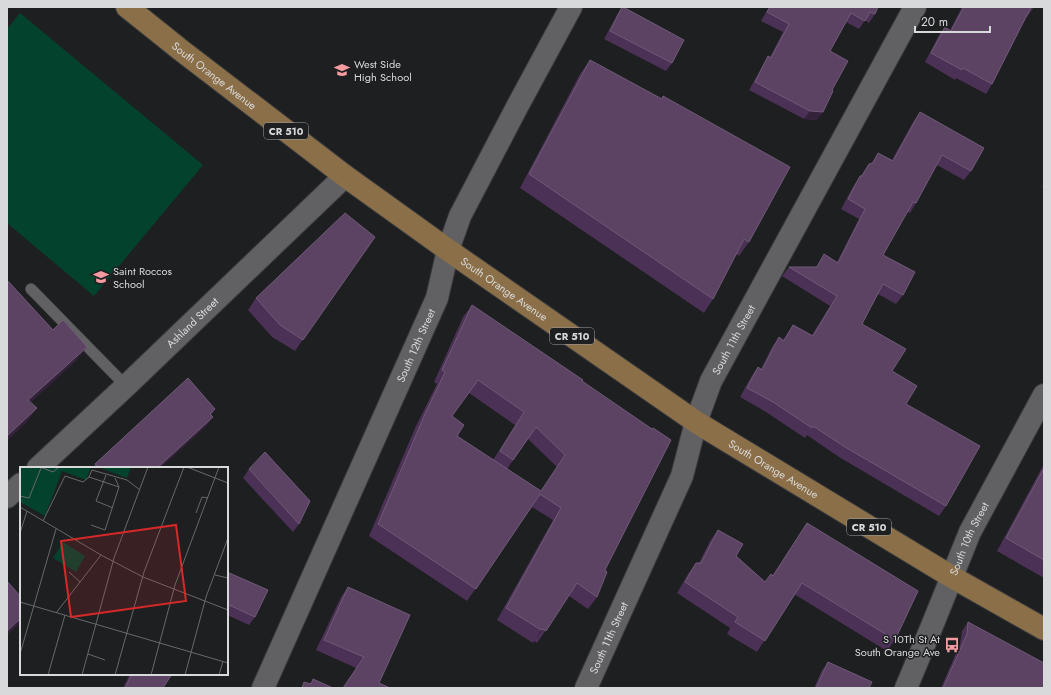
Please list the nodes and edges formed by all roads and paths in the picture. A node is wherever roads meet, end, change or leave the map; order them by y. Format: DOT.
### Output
graph roads {
  1 [pos="127,7"];
  2 [pos="571,7"];
  3 [pos="915,7"];
  4 [pos="345,176"];
  5 [pos="448,250"];
  6 [pos="31,289"];
  7 [pos="126,386"];
  8 [pos="1044,395"];
  9 [pos="696,422"];
  10 [pos="39,467"];
  11 [pos="20,485"];
  12 [pos="7,497"];
  13 [pos="952,577"];
  14 [pos="1044,629"];
  15 [pos="263,688"];
  16 [pos="586,688"];
  17 [pos="906,688"];
  1 -- 4 [label="main road, South Orange Avenue / CR 510"];
  2 -- 5 [label="street, South 12th Street"];
  3 -- 9 [label="street, South 11th Street"];
  4 -- 5 [label="main road, South Orange Avenue / CR 510"];
  4 -- 7 [label="street, Ashland Street"];
  5 -- 9 [label="main road, South Orange Avenue / CR 510"];
  5 -- 15 [label="street, South 12th Street"];
  6 -- 7 [label="lane"];
  7 -- 10 [label="street, Ashland Street"];
  8 -- 13 [label="street, South 10th Street"];
  9 -- 13 [label="main road, South Orange Avenue / CR 510"];
  9 -- 16 [label="street, South 11th Street"];
  11 -- 12 [label="street"];
  13 -- 14 [label="main road, South Orange Avenue / CR 510"];
  13 -- 17 [label="street, South 10th Street"];
}
